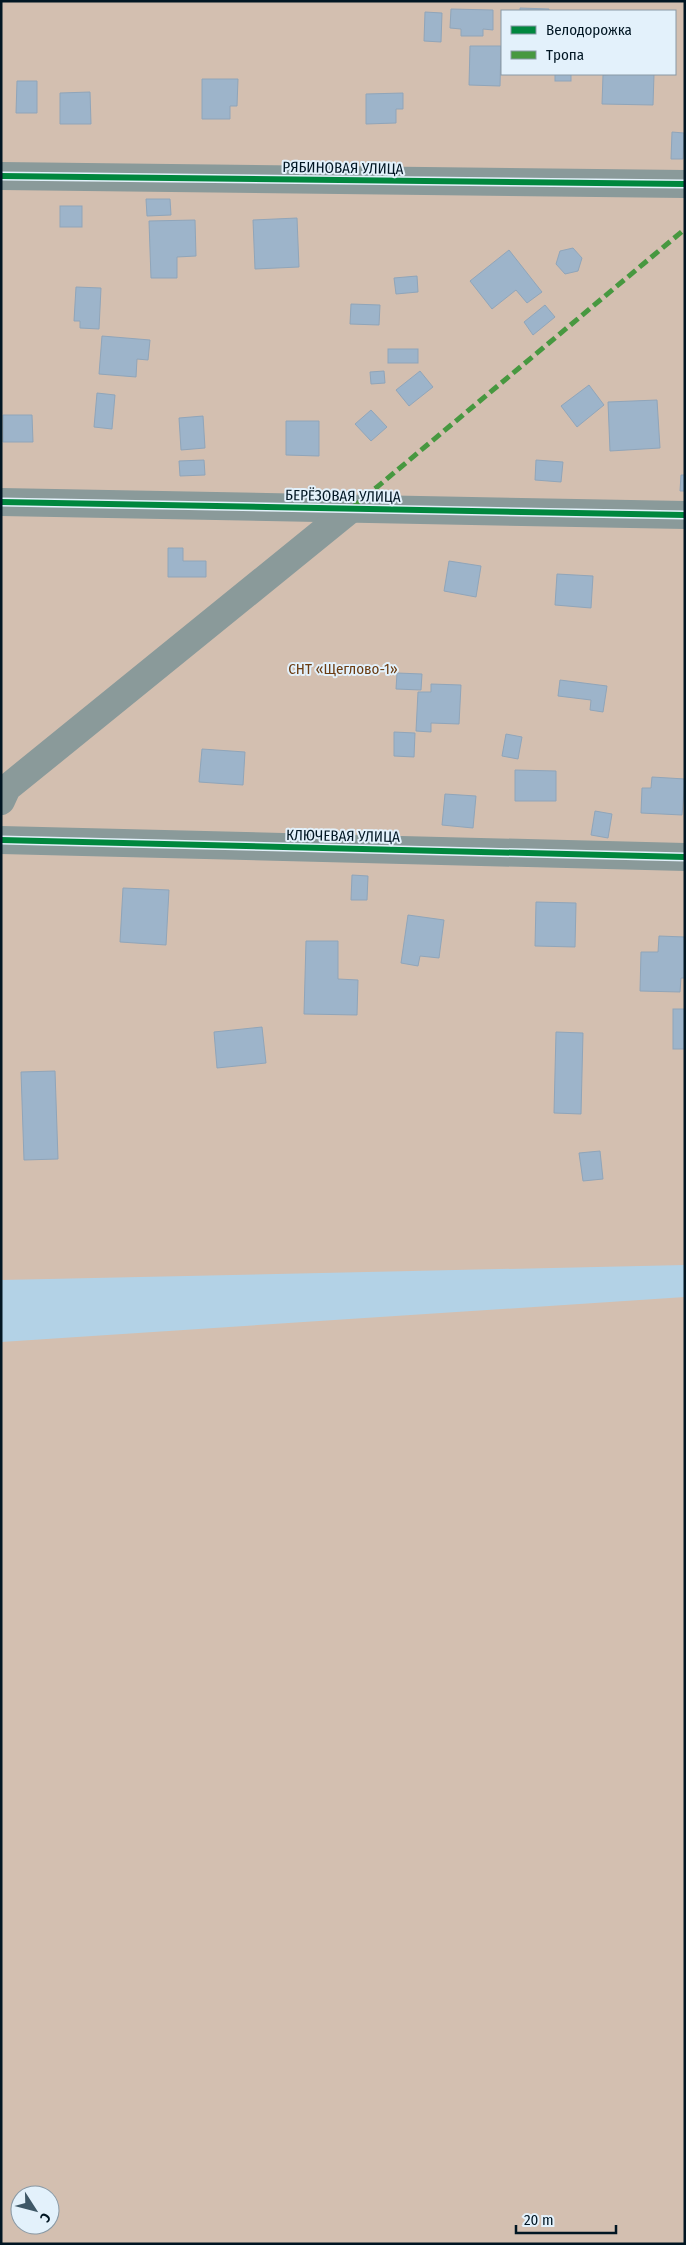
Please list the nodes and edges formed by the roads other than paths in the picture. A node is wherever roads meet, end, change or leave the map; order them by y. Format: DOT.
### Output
graph roads {
  1 [pos="1,176"];
  2 [pos="685,184"];
  3 [pos="1,502"];
  4 [pos="351,509"];
  5 [pos="685,515"];
  6 [pos="1,801"];
  7 [pos="1,840"];
  8 [pos="685,857"];
  1 -- 2 [label="street, РЯБИНОВАЯ УЛИЦА"];
  3 -- 4 [label="street, БЕРЁЗОВАЯ УЛИЦА"];
  4 -- 5 [label="street, БЕРЁЗОВАЯ УЛИЦА"];
  4 -- 6 [label="street"];
  7 -- 8 [label="street, КЛЮЧЕВАЯ УЛИЦА"];
}
